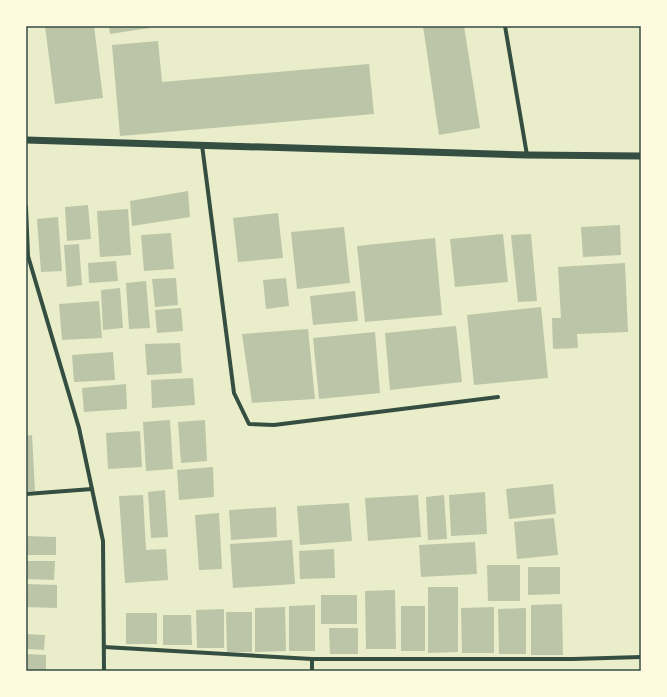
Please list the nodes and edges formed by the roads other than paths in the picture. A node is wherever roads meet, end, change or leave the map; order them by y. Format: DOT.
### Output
graph roads {
  1 [pos="505,26"];
  2 [pos="26,140"];
  3 [pos="202,145"];
  4 [pos="527,155"];
  5 [pos="641,156"];
  6 [pos="26,207"];
  7 [pos="498,397"];
  8 [pos="92,489"];
  9 [pos="26,494"];
  10 [pos="104,647"];
  11 [pos="641,657"];
  12 [pos="312,659"];
  13 [pos="104,671"];
  14 [pos="312,671"];
  1 -- 4 [label="street"];
  2 -- 3 [label="street"];
  3 -- 4 [label="street"];
  3 -- 7 [label="street"];
  4 -- 5 [label="street"];
  6 -- 8 [label="street"];
  8 -- 9 [label="street"];
  8 -- 10 [label="street"];
  10 -- 12 [label="street"];
  10 -- 13 [label="street"];
  11 -- 12 [label="street"];
  12 -- 14 [label="street"];
}
